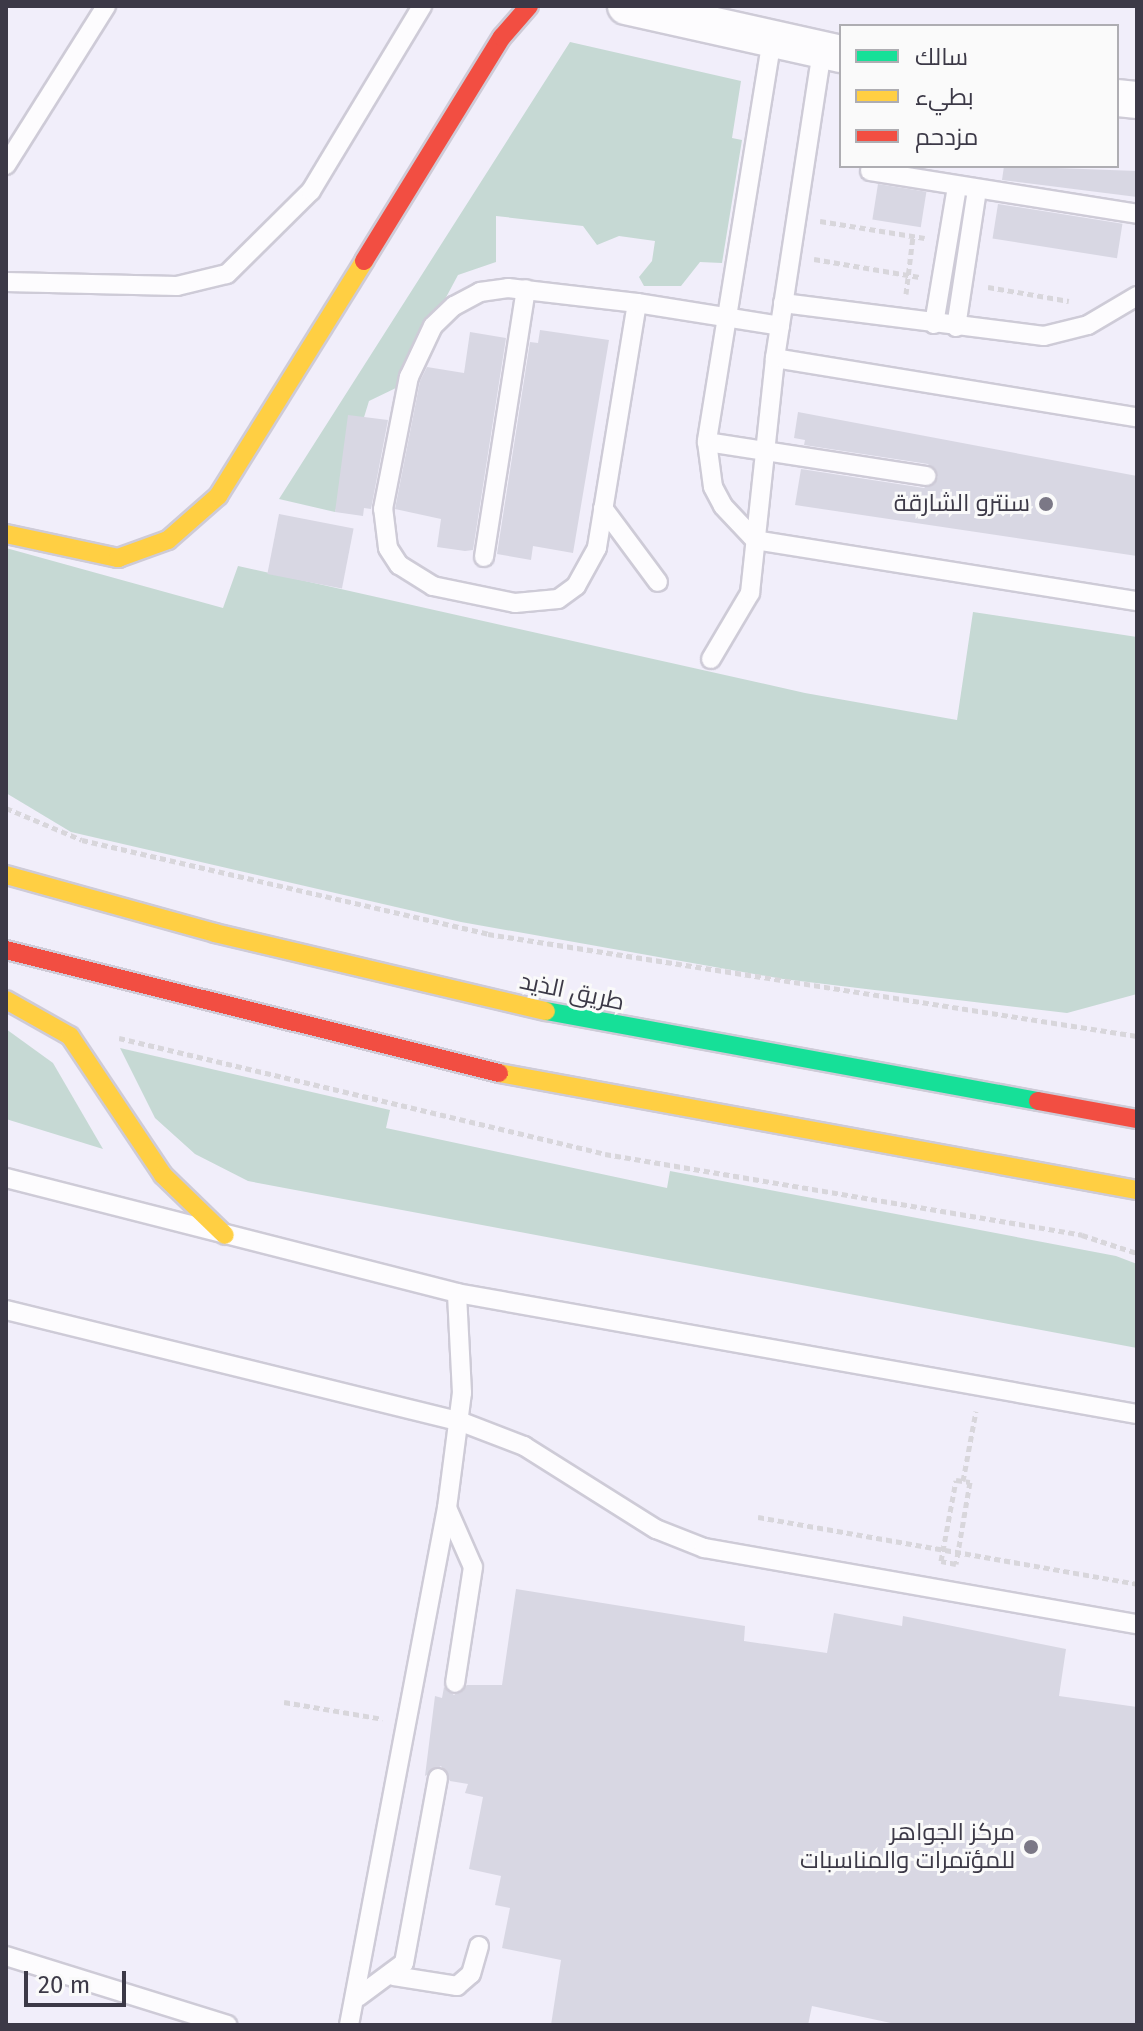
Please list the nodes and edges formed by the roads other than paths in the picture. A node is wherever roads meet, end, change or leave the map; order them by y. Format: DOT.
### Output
graph roads {
  1 [pos="106,6"];
  2 [pos="422,6"];
  3 [pos="529,6"];
  4 [pos="626,6"];
  5 [pos="772,39"];
  6 [pos="832,52"];
  7 [pos="6,165"];
  8 [pos="870,171"];
  9 [pos="957,187"];
  10 [pos="977,190"];
  11 [pos="1137,214"];
  12 [pos="6,282"];
  13 [pos="526,289"];
  14 [pos="1137,296"];
  15 [pos="637,303"];
  16 [pos="783,303"];
  17 [pos="725,318"];
  18 [pos="934,324"];
  19 [pos="780,326"];
  20 [pos="956,327"];
  21 [pos="775,358"];
  22 [pos="1137,417"];
  23 [pos="707,442"];
  24 [pos="763,451"];
  25 [pos="926,476"];
  26 [pos="603,508"];
  27 [pos="6,534"];
  28 [pos="755,540"];
  29 [pos="484,557"];
  30 [pos="658,582"];
  31 [pos="1137,601"];
  32 [pos="711,659"];
  33 [pos="6,875"];
  34 [pos="6,950"];
  35 [pos="6,1000"];
  36 [pos="1137,1119"];
  37 [pos="6,1178"];
  38 [pos="1137,1190"];
  39 [pos="225,1235"];
  40 [pos="457,1293"];
  41 [pos="6,1310"];
  42 [pos="1137,1414"];
  43 [pos="459,1421"];
  44 [pos="447,1508"];
  45 [pos="1137,1624"];
  46 [pos="455,1683"];
  47 [pos="438,1778"];
  48 [pos="479,1946"];
  49 [pos="6,1956"];
  50 [pos="394,1976"];
  51 [pos="358,1997"];
  52 [pos="228,2025"];
  53 [pos="349,2025"];
  1 -- 7 [label="lane"];
  2 -- 12 [label="lane"];
  3 -- 27 [label="main road"];
  4 -- 5 [label="street"];
  5 -- 6 [label="street"];
  5 -- 17 [label="lane"];
  6 -- 16 [label="lane"];
  8 -- 9 [label="lane"];
  9 -- 10 [label="lane"];
  9 -- 18 [label="lane"];
  10 -- 11 [label="lane"];
  10 -- 20 [label="lane"];
  13 -- 15 [label="lane"];
  13 -- 26 [label="lane"];
  13 -- 29 [label="lane"];
  14 -- 20 [label="lane"];
  15 -- 17 [label="lane"];
  15 -- 26 [label="lane"];
  16 -- 18 [label="lane"];
  16 -- 19 [label="lane"];
  17 -- 19 [label="lane"];
  17 -- 23 [label="lane"];
  18 -- 20 [label="lane"];
  19 -- 21 [label="lane"];
  21 -- 22 [label="lane"];
  21 -- 24 [label="lane"];
  23 -- 24 [label="lane"];
  23 -- 28 [label="lane"];
  24 -- 25 [label="lane"];
  24 -- 28 [label="lane"];
  26 -- 30 [label="lane"];
  28 -- 31 [label="lane"];
  28 -- 32 [label="lane"];
  33 -- 36 [label="main road, طريق الذيد"];
  34 -- 38 [label="main road"];
  35 -- 39 [label="main road"];
  37 -- 39 [label="lane"];
  39 -- 40 [label="lane"];
  40 -- 42 [label="lane"];
  40 -- 43 [label="lane"];
  41 -- 43 [label="lane"];
  43 -- 44 [label="lane"];
  43 -- 45 [label="lane"];
  44 -- 46 [label="lane"];
  44 -- 51 [label="lane"];
  47 -- 50 [label="lane"];
  48 -- 50 [label="lane"];
  49 -- 52 [label="lane"];
  50 -- 51 [label="lane"];
  51 -- 53 [label="lane"];
}
